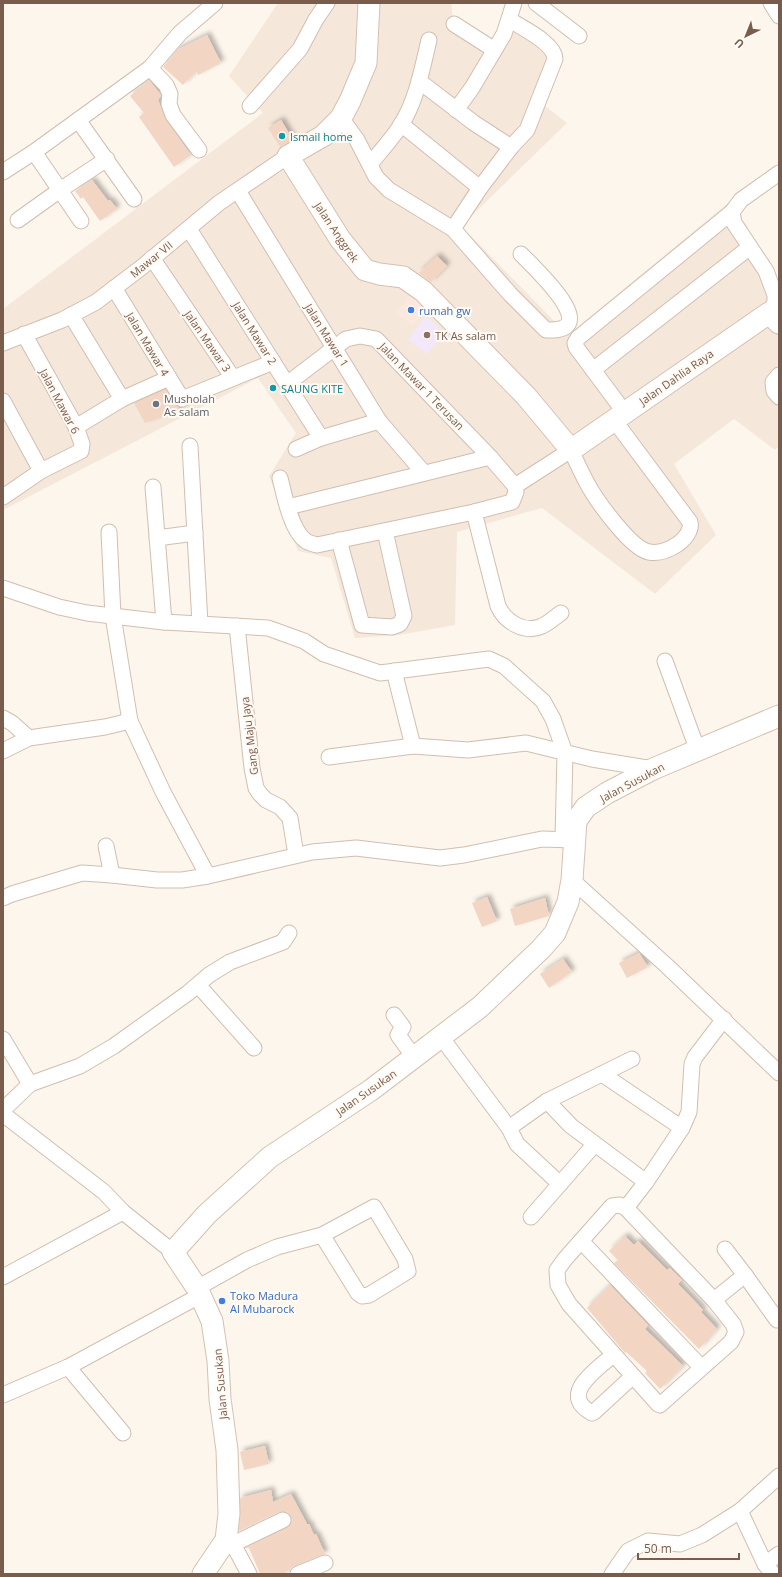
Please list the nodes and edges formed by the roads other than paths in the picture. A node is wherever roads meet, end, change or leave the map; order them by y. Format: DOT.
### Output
graph roads {
  1 [pos="214,3"];
  2 [pos="327,3"];
  3 [pos="369,3"];
  4 [pos="514,3"];
  5 [pos="536,3"];
  6 [pos="771,3"];
  7 [pos="779,16"];
  8 [pos="510,20"];
  9 [pos="454,24"];
  10 [pos="579,36"];
  11 [pos="429,40"];
  12 [pos="494,49"];
  13 [pos="150,68"];
  14 [pos="419,81"];
  15 [pos="250,106"];
  16 [pos="456,110"];
  17 [pos="341,118"];
  18 [pos="78,120"];
  19 [pos="401,124"];
  20 [pos="511,147"];
  21 [pos="198,150"];
  22 [pos="34,152"];
  23 [pos="288,156"];
  24 [pos="107,159"];
  25 [pos="370,164"];
  26 [pos="3,172"];
  27 [pos="779,173"];
  28 [pos="480,188"];
  29 [pos="60,190"];
  30 [pos="238,191"];
  31 [pos="134,199"];
  32 [pos="732,212"];
  33 [pos="18,220"];
  34 [pos="81,221"];
  35 [pos="189,229"];
  36 [pos="453,229"];
  37 [pos="750,247"];
  38 [pos="522,254"];
  39 [pos="152,258"];
  40 [pos="114,288"];
  41 [pos="71,315"];
  42 [pos="774,318"];
  43 [pos="24,334"];
  44 [pos="3,343"];
  45 [pos="336,349"];
  46 [pos="273,362"];
  47 [pos="593,370"];
  48 [pos="779,375"];
  49 [pos="169,378"];
  50 [pos="233,378"];
  51 [pos="287,384"];
  52 [pos="779,397"];
  53 [pos="122,399"];
  54 [pos="182,399"];
  55 [pos="3,401"];
  56 [pos="620,416"];
  57 [pos="379,421"];
  58 [pos="76,427"];
  59 [pos="321,438"];
  60 [pos="190,446"];
  61 [pos="296,449"];
  62 [pos="571,450"];
  63 [pos="490,457"];
  64 [pos="41,471"];
  65 [pos="424,473"];
  66 [pos="280,478"];
  67 [pos="515,486"];
  68 [pos="154,487"];
  69 [pos="3,497"];
  70 [pos="288,507"];
  71 [pos="474,512"];
  72 [pos="385,531"];
  73 [pos="109,532"];
  74 [pos="195,533"];
  75 [pos="157,538"];
  76 [pos="339,540"];
  77 [pos="3,588"];
  78 [pos="561,613"];
  79 [pos="113,616"];
  80 [pos="164,622"];
  81 [pos="200,623"];
  82 [pos="237,626"];
  83 [pos="665,661"];
  84 [pos="394,671"];
  85 [pos="779,716"];
  86 [pos="3,718"];
  87 [pos="130,721"];
  88 [pos="29,738"];
  89 [pos="413,746"];
  90 [pos="698,751"];
  91 [pos="3,752"];
  92 [pos="565,753"];
  93 [pos="329,757"];
  94 [pos="653,769"];
  95 [pos="569,840"];
  96 [pos="106,846"];
  97 [pos="296,855"];
  98 [pos="112,875"];
  99 [pos="208,876"];
  100 [pos="572,880"];
  101 [pos="3,898"];
  102 [pos="289,933"];
  103 [pos="198,985"];
  104 [pos="394,1015"];
  105 [pos="724,1019"];
  106 [pos="441,1037"];
  107 [pos="3,1039"];
  108 [pos="254,1048"];
  109 [pos="414,1057"];
  110 [pos="632,1059"];
  111 [pos="779,1073"];
  112 [pos="602,1074"];
  113 [pos="30,1084"];
  114 [pos="547,1101"];
  115 [pos="3,1110"];
  116 [pos="3,1114"];
  117 [pos="509,1128"];
  118 [pos="682,1128"];
  119 [pos="594,1145"];
  120 [pos="646,1182"];
  121 [pos="560,1184"];
  122 [pos="626,1208"];
  123 [pos="123,1212"];
  124 [pos="531,1217"];
  125 [pos="322,1235"];
  126 [pos="581,1240"];
  127 [pos="725,1249"];
  128 [pos="173,1252"];
  129 [pos="745,1275"];
  130 [pos="3,1277"];
  131 [pos="199,1292"];
  132 [pos="714,1300"];
  133 [pos="777,1320"];
  134 [pos="613,1355"];
  135 [pos="68,1367"];
  136 [pos="701,1367"];
  137 [pos="632,1377"];
  138 [pos="3,1395"];
  139 [pos="123,1433"];
  140 [pos="779,1476"];
  141 [pos="740,1511"];
  142 [pos="283,1520"];
  143 [pos="230,1542"];
  144 [pos="779,1554"];
  145 [pos="325,1563"];
  146 [pos="769,1569"];
  147 [pos="203,1574"];
  148 [pos="249,1574"];
  149 [pos="298,1574"];
  150 [pos="612,1574"];
  1 -- 13 [label="street"];
  2 -- 15 [label="street"];
  3 -- 17 [label="street"];
  4 -- 8 [label="street"];
  5 -- 10 [label="street"];
  6 -- 7 [label="street"];
  8 -- 12 [label="street"];
  8 -- 20 [label="street"];
  9 -- 12 [label="street"];
  11 -- 14 [label="street"];
  12 -- 16 [label="street"];
  13 -- 18 [label="street"];
  13 -- 21 [label="street"];
  14 -- 16 [label="street"];
  14 -- 19 [label="street"];
  16 -- 20 [label="street"];
  17 -- 23 [label="street"];
  17 -- 25 [label="street"];
  18 -- 22 [label="street"];
  18 -- 24 [label="street"];
  19 -- 25 [label="street"];
  19 -- 28 [label="street"];
  20 -- 28 [label="street"];
  22 -- 26 [label="street"];
  22 -- 29 [label="street"];
  23 -- 30 [label="street, Mawar VII"];
  23 -- 62 [label="street, Jalan Anggrek"];
  24 -- 29 [label="street"];
  24 -- 31 [label="street"];
  25 -- 36 [label="street"];
  27 -- 32 [label="street"];
  28 -- 36 [label="street"];
  29 -- 33 [label="street"];
  29 -- 34 [label="street"];
  30 -- 35 [label="street, Mawar VII"];
  30 -- 45 [label="street, Jalan Mawar 1"];
  32 -- 37 [label="street"];
  32 -- 47 [label="street"];
  35 -- 39 [label="street, Mawar VII"];
  35 -- 46 [label="street, Jalan Mawar 2"];
  36 -- 38 [label="street"];
  37 -- 42 [label="street"];
  37 -- 47 [label="street"];
  39 -- 40 [label="street, Mawar VII"];
  39 -- 50 [label="street, Jalan Mawar 3"];
  40 -- 41 [label="street, Mawar VII"];
  40 -- 49 [label="street, Jalan Mawar 4"];
  41 -- 43 [label="street, Mawar VII"];
  41 -- 53 [label="street"];
  42 -- 56 [label="street, Jalan Dahlia Raya"];
  43 -- 44 [label="street, Mawar VII"];
  43 -- 58 [label="street, Jalan Mawar 6"];
  45 -- 51 [label="street, Jalan Mawar 1 Terusan"];
  45 -- 57 [label="street, Jalan Mawar 1"];
  45 -- 63 [label="street, Jalan Mawar 1 Terusan"];
  46 -- 50 [label="street"];
  46 -- 51 [label="street, Jalan Mawar 2"];
  47 -- 56 [label="street"];
  48 -- 52 [label="street"];
  49 -- 53 [label="street"];
  49 -- 54 [label="street, Jalan Mawar 4"];
  50 -- 54 [label="street, Jalan Mawar 3"];
  51 -- 59 [label="street, Jalan Mawar 2"];
  53 -- 58 [label="street"];
  55 -- 64 [label="street"];
  56 -- 62 [label="street, Jalan Dahlia Raya"];
  56 -- 62 [label="street"];
  57 -- 59 [label="street"];
  57 -- 65 [label="street, Jalan Mawar 1"];
  58 -- 64 [label="street, Jalan Mawar 6"];
  59 -- 61 [label="street"];
  60 -- 74 [label="street"];
  62 -- 67 [label="street"];
  63 -- 65 [label="street"];
  63 -- 67 [label="street, Jalan Mawar 1 Terusan"];
  64 -- 69 [label="street"];
  65 -- 70 [label="street"];
  66 -- 70 [label="street"];
  67 -- 71 [label="street"];
  68 -- 75 [label="street"];
  70 -- 76 [label="street"];
  71 -- 72 [label="street"];
  71 -- 78 [label="street"];
  72 -- 76 [label="street"];
  72 -- 76 [label="street"];
  73 -- 79 [label="street"];
  74 -- 75 [label="street"];
  74 -- 81 [label="street"];
  75 -- 80 [label="street"];
  77 -- 79 [label="street"];
  79 -- 80 [label="street"];
  79 -- 87 [label="street"];
  80 -- 81 [label="street"];
  81 -- 82 [label="street"];
  82 -- 84 [label="street"];
  82 -- 97 [label="street, Gang Maju Jaya"];
  83 -- 90 [label="street"];
  84 -- 89 [label="street"];
  84 -- 92 [label="street"];
  85 -- 90 [label="street, Jalan Susukan"];
  86 -- 88 [label="street"];
  87 -- 88 [label="street"];
  87 -- 99 [label="street"];
  88 -- 91 [label="street"];
  89 -- 92 [label="street"];
  89 -- 93 [label="street"];
  90 -- 94 [label="street, Jalan Susukan"];
  92 -- 94 [label="street"];
  92 -- 95 [label="street"];
  94 -- 95 [label="street, Jalan Susukan"];
  95 -- 97 [label="street"];
  95 -- 100 [label="street, Jalan Susukan"];
  96 -- 98 [label="street"];
  97 -- 99 [label="street"];
  98 -- 99 [label="street"];
  98 -- 101 [label="street"];
  100 -- 105 [label="street"];
  100 -- 106 [label="street, Jalan Susukan"];
  102 -- 103 [label="street"];
  103 -- 108 [label="street"];
  103 -- 113 [label="street"];
  104 -- 109 [label="street"];
  105 -- 111 [label="street"];
  105 -- 118 [label="street"];
  106 -- 109 [label="street, Jalan Susukan"];
  106 -- 117 [label="street"];
  107 -- 113 [label="street"];
  109 -- 128 [label="street, Jalan Susukan"];
  110 -- 112 [label="street"];
  112 -- 114 [label="street"];
  112 -- 118 [label="street"];
  113 -- 115 [label="street"];
  114 -- 117 [label="street"];
  114 -- 119 [label="street"];
  116 -- 123 [label="street"];
  117 -- 121 [label="street"];
  118 -- 120 [label="street"];
  119 -- 120 [label="street"];
  119 -- 121 [label="street"];
  120 -- 122 [label="street"];
  121 -- 124 [label="street"];
  122 -- 126 [label="street"];
  122 -- 132 [label="street"];
  123 -- 128 [label="street"];
  123 -- 130 [label="street"];
  125 -- 125 [label="street"];
  125 -- 131 [label="street"];
  126 -- 134 [label="street"];
  126 -- 136 [label="street"];
  127 -- 129 [label="street"];
  128 -- 131 [label="street, Jalan Susukan"];
  129 -- 132 [label="street"];
  129 -- 133 [label="street"];
  131 -- 135 [label="street"];
  131 -- 143 [label="street, Jalan Susukan"];
  132 -- 136 [label="street"];
  134 -- 137 [label="street"];
  134 -- 137 [label="street"];
  135 -- 138 [label="street"];
  135 -- 139 [label="street"];
  136 -- 137 [label="street"];
  140 -- 141 [label="street"];
  141 -- 146 [label="street"];
  141 -- 150 [label="street"];
  142 -- 143 [label="street"];
  143 -- 147 [label="street, Jalan Susukan"];
  143 -- 148 [label="street"];
  144 -- 146 [label="street"];
  145 -- 149 [label="street"];
}
